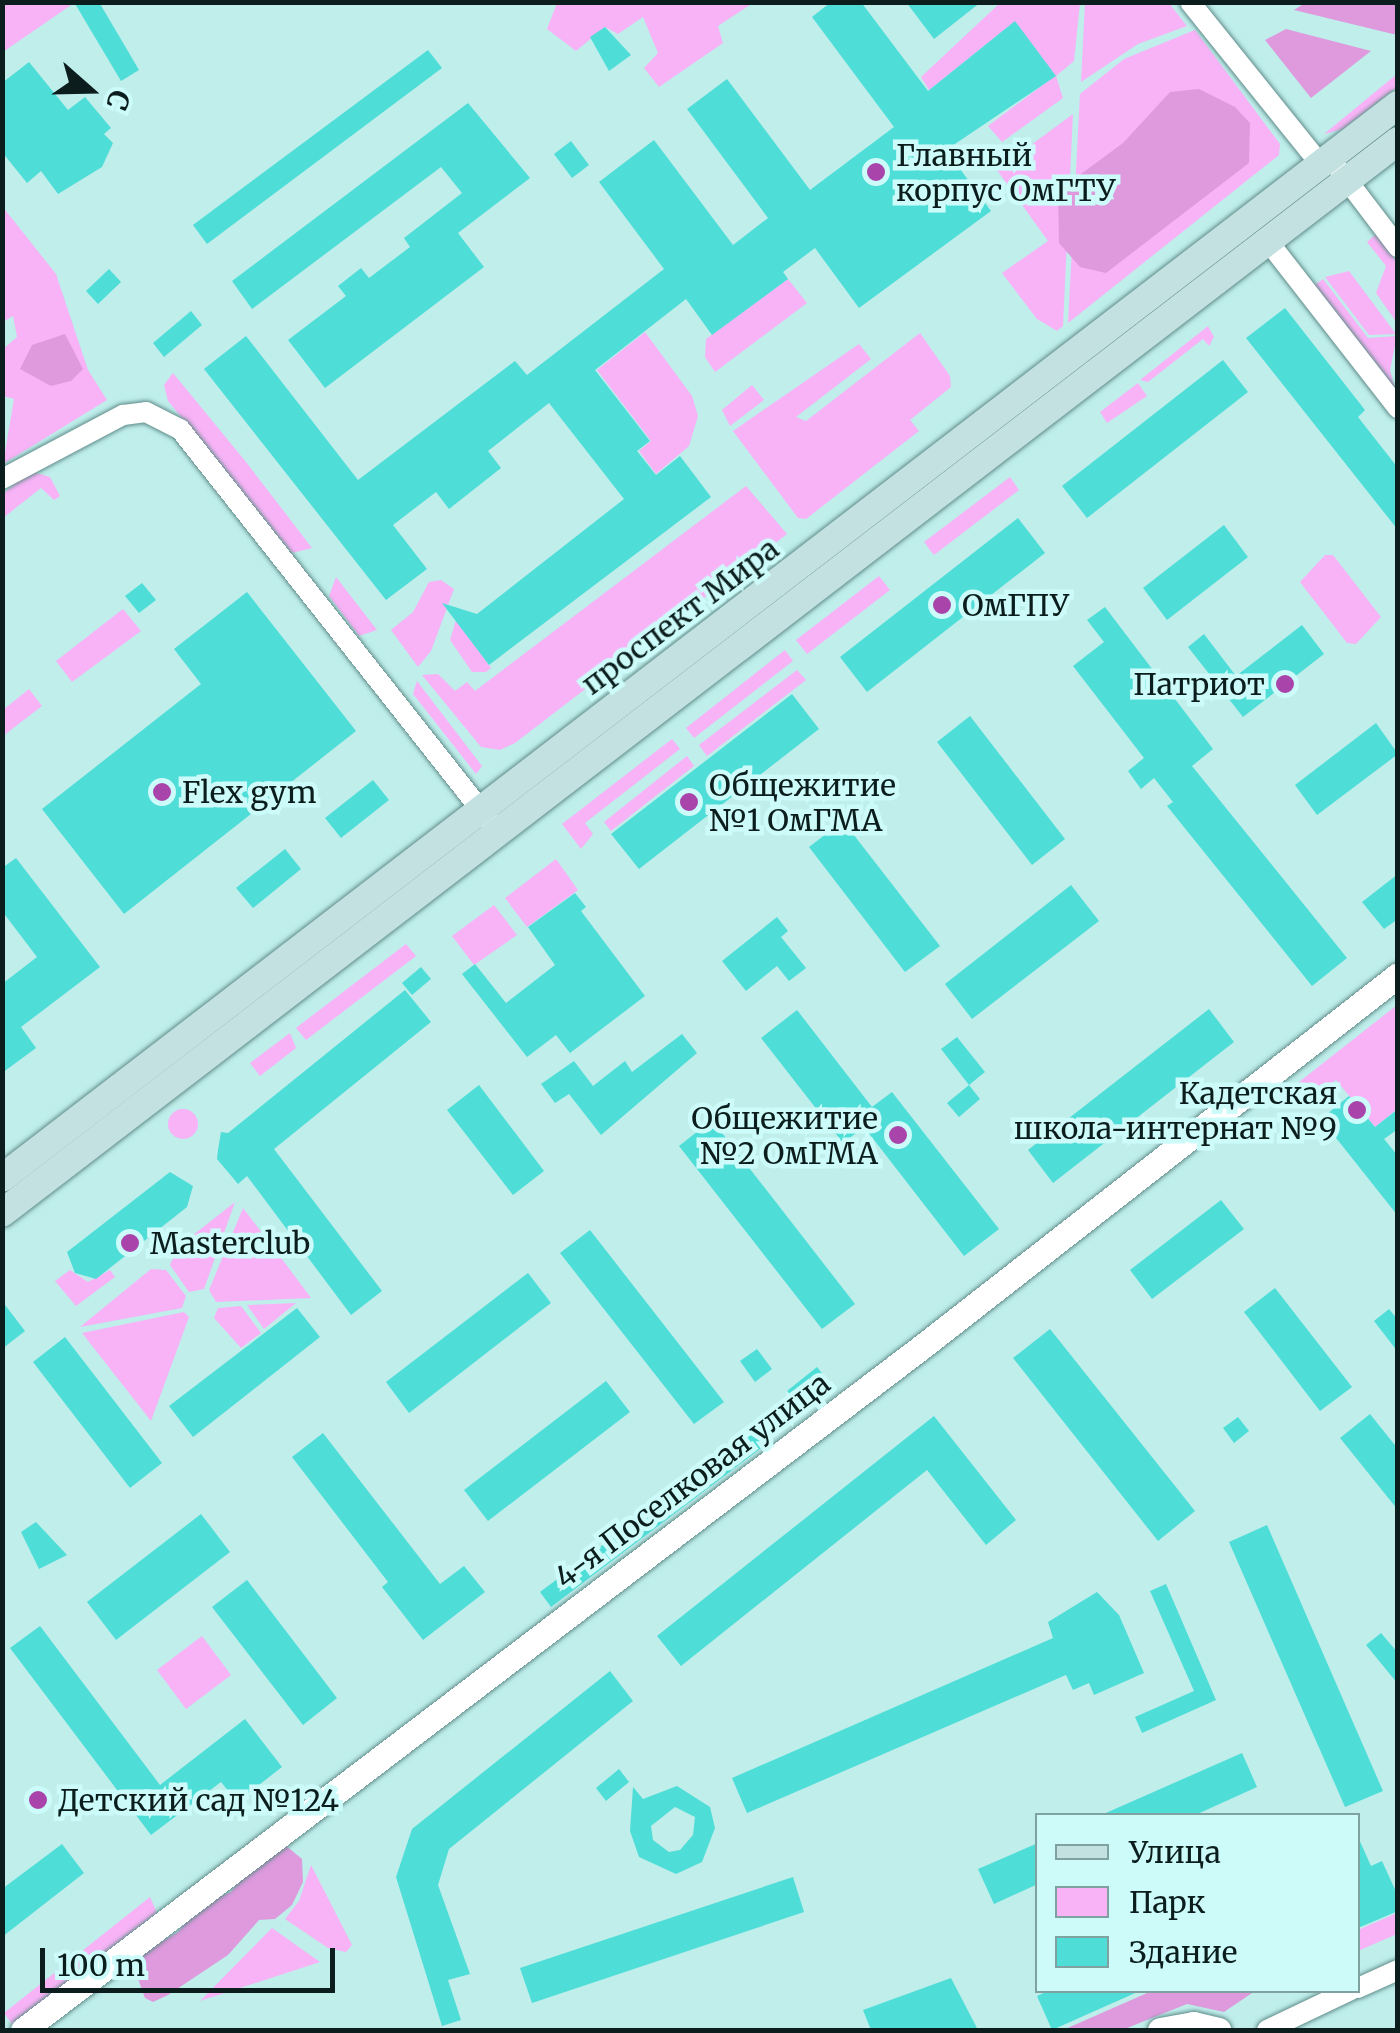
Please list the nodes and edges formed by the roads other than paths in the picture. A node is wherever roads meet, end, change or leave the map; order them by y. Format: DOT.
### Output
graph roads {
  1 [pos="1190,2"];
  2 [pos="1398,105"];
  3 [pos="1398,141"];
  4 [pos="1333,168"];
  5 [pos="1268,240"];
  6 [pos="1398,246"];
  7 [pos="1398,408"];
  8 [pos="2,479"];
  9 [pos="489,820"];
  10 [pos="1398,975"];
  11 [pos="2,1178"];
  12 [pos="2,1213"];
  13 [pos="1398,1970"];
  14 [pos="1360,1986"];
  15 [pos="1346,1993"];
  16 [pos="23,2030"];
  17 [pos="1160,2030"];
  18 [pos="1218,2030"];
  19 [pos="1267,2030"];
  1 -- 4 [label="street"];
  2 -- 4 [label="main road, проспект Мира"];
  3 -- 4 [label="main road, проспект Мира"];
  4 -- 5 [label="main road, проспект Мира"];
  4 -- 6 [label="street"];
  4 -- 9 [label="main road, проспект Мира"];
  5 -- 7 [label="street"];
  5 -- 9 [label="main road, проспект Мира"];
  8 -- 9 [label="street"];
  9 -- 11 [label="main road, проспект Мира"];
  9 -- 12 [label="main road, проспект Мира"];
  10 -- 16 [label="street, 4-я Поселковая улица"];
  13 -- 14 [label="street"];
  15 -- 19 [label="street"];
  17 -- 18 [label="street"];
}
